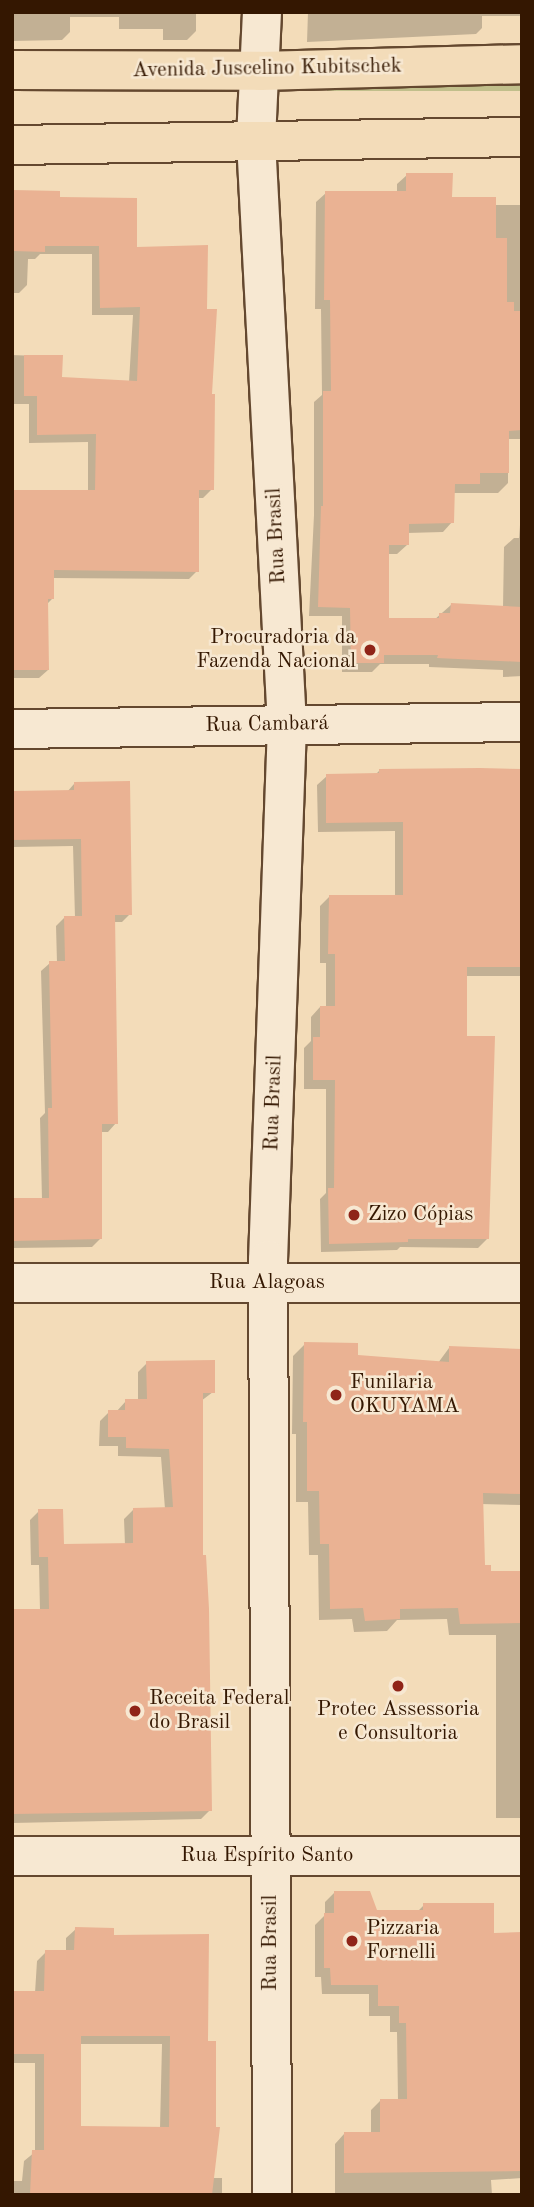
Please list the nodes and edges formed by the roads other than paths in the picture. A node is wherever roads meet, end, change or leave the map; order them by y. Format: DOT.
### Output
graph roads {
  1 [pos="262,12"];
  2 [pos="522,64"];
  3 [pos="12,70"];
  4 [pos="260,71"];
  5 [pos="522,137"];
  6 [pos="256,141"];
  7 [pos="12,145"];
  8 [pos="522,722"];
  9 [pos="288,725"];
  10 [pos="12,729"];
  11 [pos="12,1283"];
  12 [pos="522,1283"];
  13 [pos="268,1284"];
  14 [pos="12,1856"];
  15 [pos="271,1856"];
  16 [pos="522,1856"];
  17 [pos="272,2195"];
  1 -- 4 [label="street, Rua Brasil"];
  2 -- 4 [label="main road, Avenida Juscelino Kubitschek"];
  3 -- 4 [label="main road, Avenida Juscelino Kubitschek"];
  4 -- 6 [label="street, Rua Brasil"];
  5 -- 6 [label="main road"];
  6 -- 7 [label="main road"];
  6 -- 9 [label="street, Rua Brasil"];
  8 -- 9 [label="street, Rua Cambará"];
  9 -- 10 [label="street, Rua Cambará"];
  9 -- 13 [label="street, Rua Brasil"];
  11 -- 13 [label="street, Rua Alagoas"];
  12 -- 13 [label="street, Rua Alagoas"];
  13 -- 15 [label="street, Rua Brasil"];
  14 -- 15 [label="street, Rua Espírito Santo"];
  15 -- 16 [label="street, Rua Espírito Santo"];
  15 -- 17 [label="street, Rua Brasil"];
}
